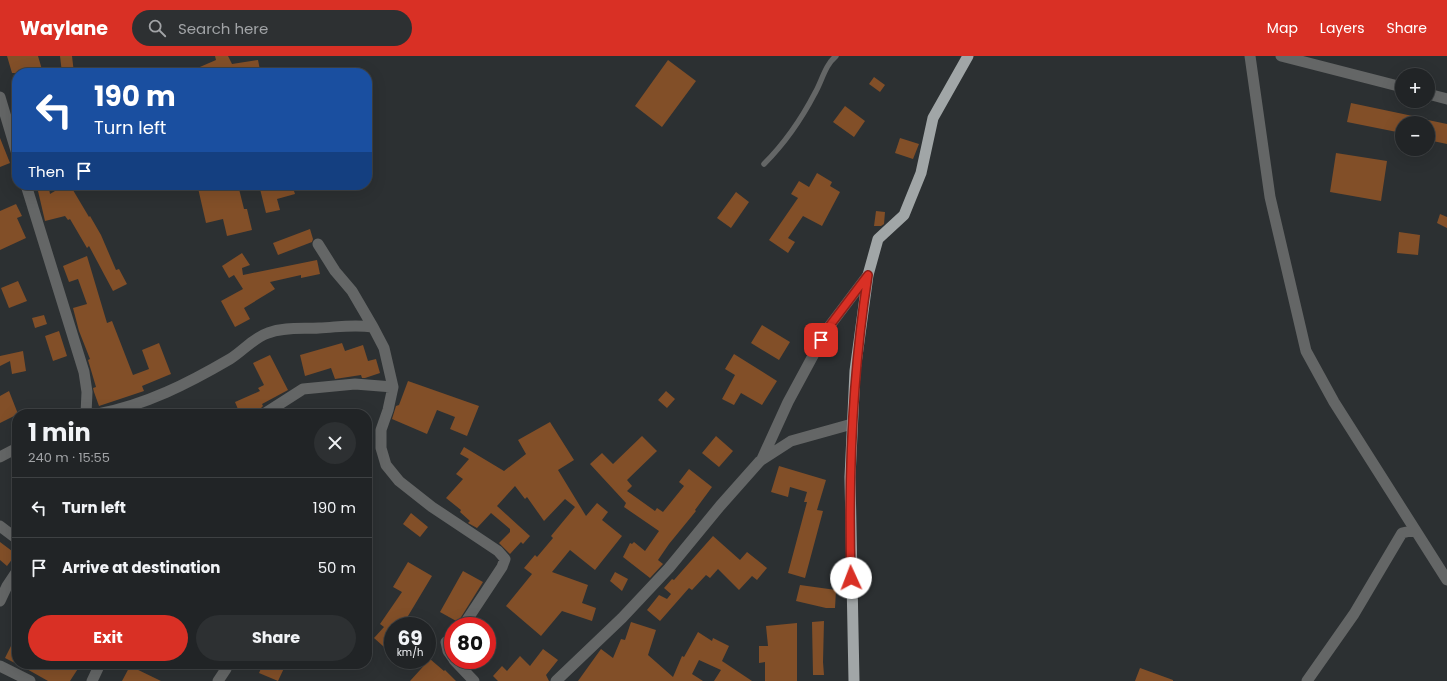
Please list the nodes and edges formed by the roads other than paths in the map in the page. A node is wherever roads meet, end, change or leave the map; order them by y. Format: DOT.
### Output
graph roads {
  1 [pos="836,56"];
  2 [pos="968,56"];
  3 [pos="1250,56"];
  4 [pos="1281,56"];
  5 [pos="1395,85"];
  6 [pos="1435,96"];
  7 [pos="0,97"];
  8 [pos="1447,99"];
  9 [pos="12,137"];
  10 [pos="764,164"];
  11 [pos="28,190"];
  12 [pos="318,244"];
  13 [pos="868,275"];
  14 [pos="374,327"];
  15 [pos="393,387"];
  16 [pos="86,409"];
  17 [pos="118,409"];
  18 [pos="272,409"];
  19 [pos="852,424"];
  20 [pos="12,451"];
  21 [pos="0,457"];
  22 [pos="760,461"];
  23 [pos="0,526"];
  24 [pos="1416,530"];
  25 [pos="12,535"];
  26 [pos="12,578"];
  27 [pos="1447,580"];
  28 [pos="0,601"];
  29 [pos="470,617"];
  30 [pos="0,666"];
  31 [pos="98,669"];
  32 [pos="226,669"];
  33 [pos="463,669"];
  34 [pos="30,681"];
  35 [pos="92,681"];
  36 [pos="218,681"];
  37 [pos="474,681"];
  38 [pos="556,681"];
  39 [pos="854,681"];
  40 [pos="1307,681"];
  1 -- 10 [label="lane"];
  2 -- 13 [label="highway"];
  3 -- 24 [label="street"];
  4 -- 5 [label="street"];
  6 -- 8 [label="street"];
  7 -- 9 [label="street"];
  11 -- 16 [label="street"];
  12 -- 14 [label="street"];
  13 -- 19 [label="highway"];
  13 -- 22 [label="street"];
  14 -- 15 [label="street"];
  14 -- 17 [label="street"];
  15 -- 18 [label="street"];
  15 -- 29 [label="street"];
  19 -- 22 [label="street"];
  19 -- 39 [label="highway"];
  20 -- 21 [label="street"];
  22 -- 38 [label="street"];
  23 -- 25 [label="street"];
  24 -- 27 [label="street"];
  24 -- 40 [label="street"];
  26 -- 28 [label="street"];
  30 -- 34 [label="street"];
  31 -- 35 [label="street"];
  32 -- 36 [label="street"];
  33 -- 37 [label="street"];
}
